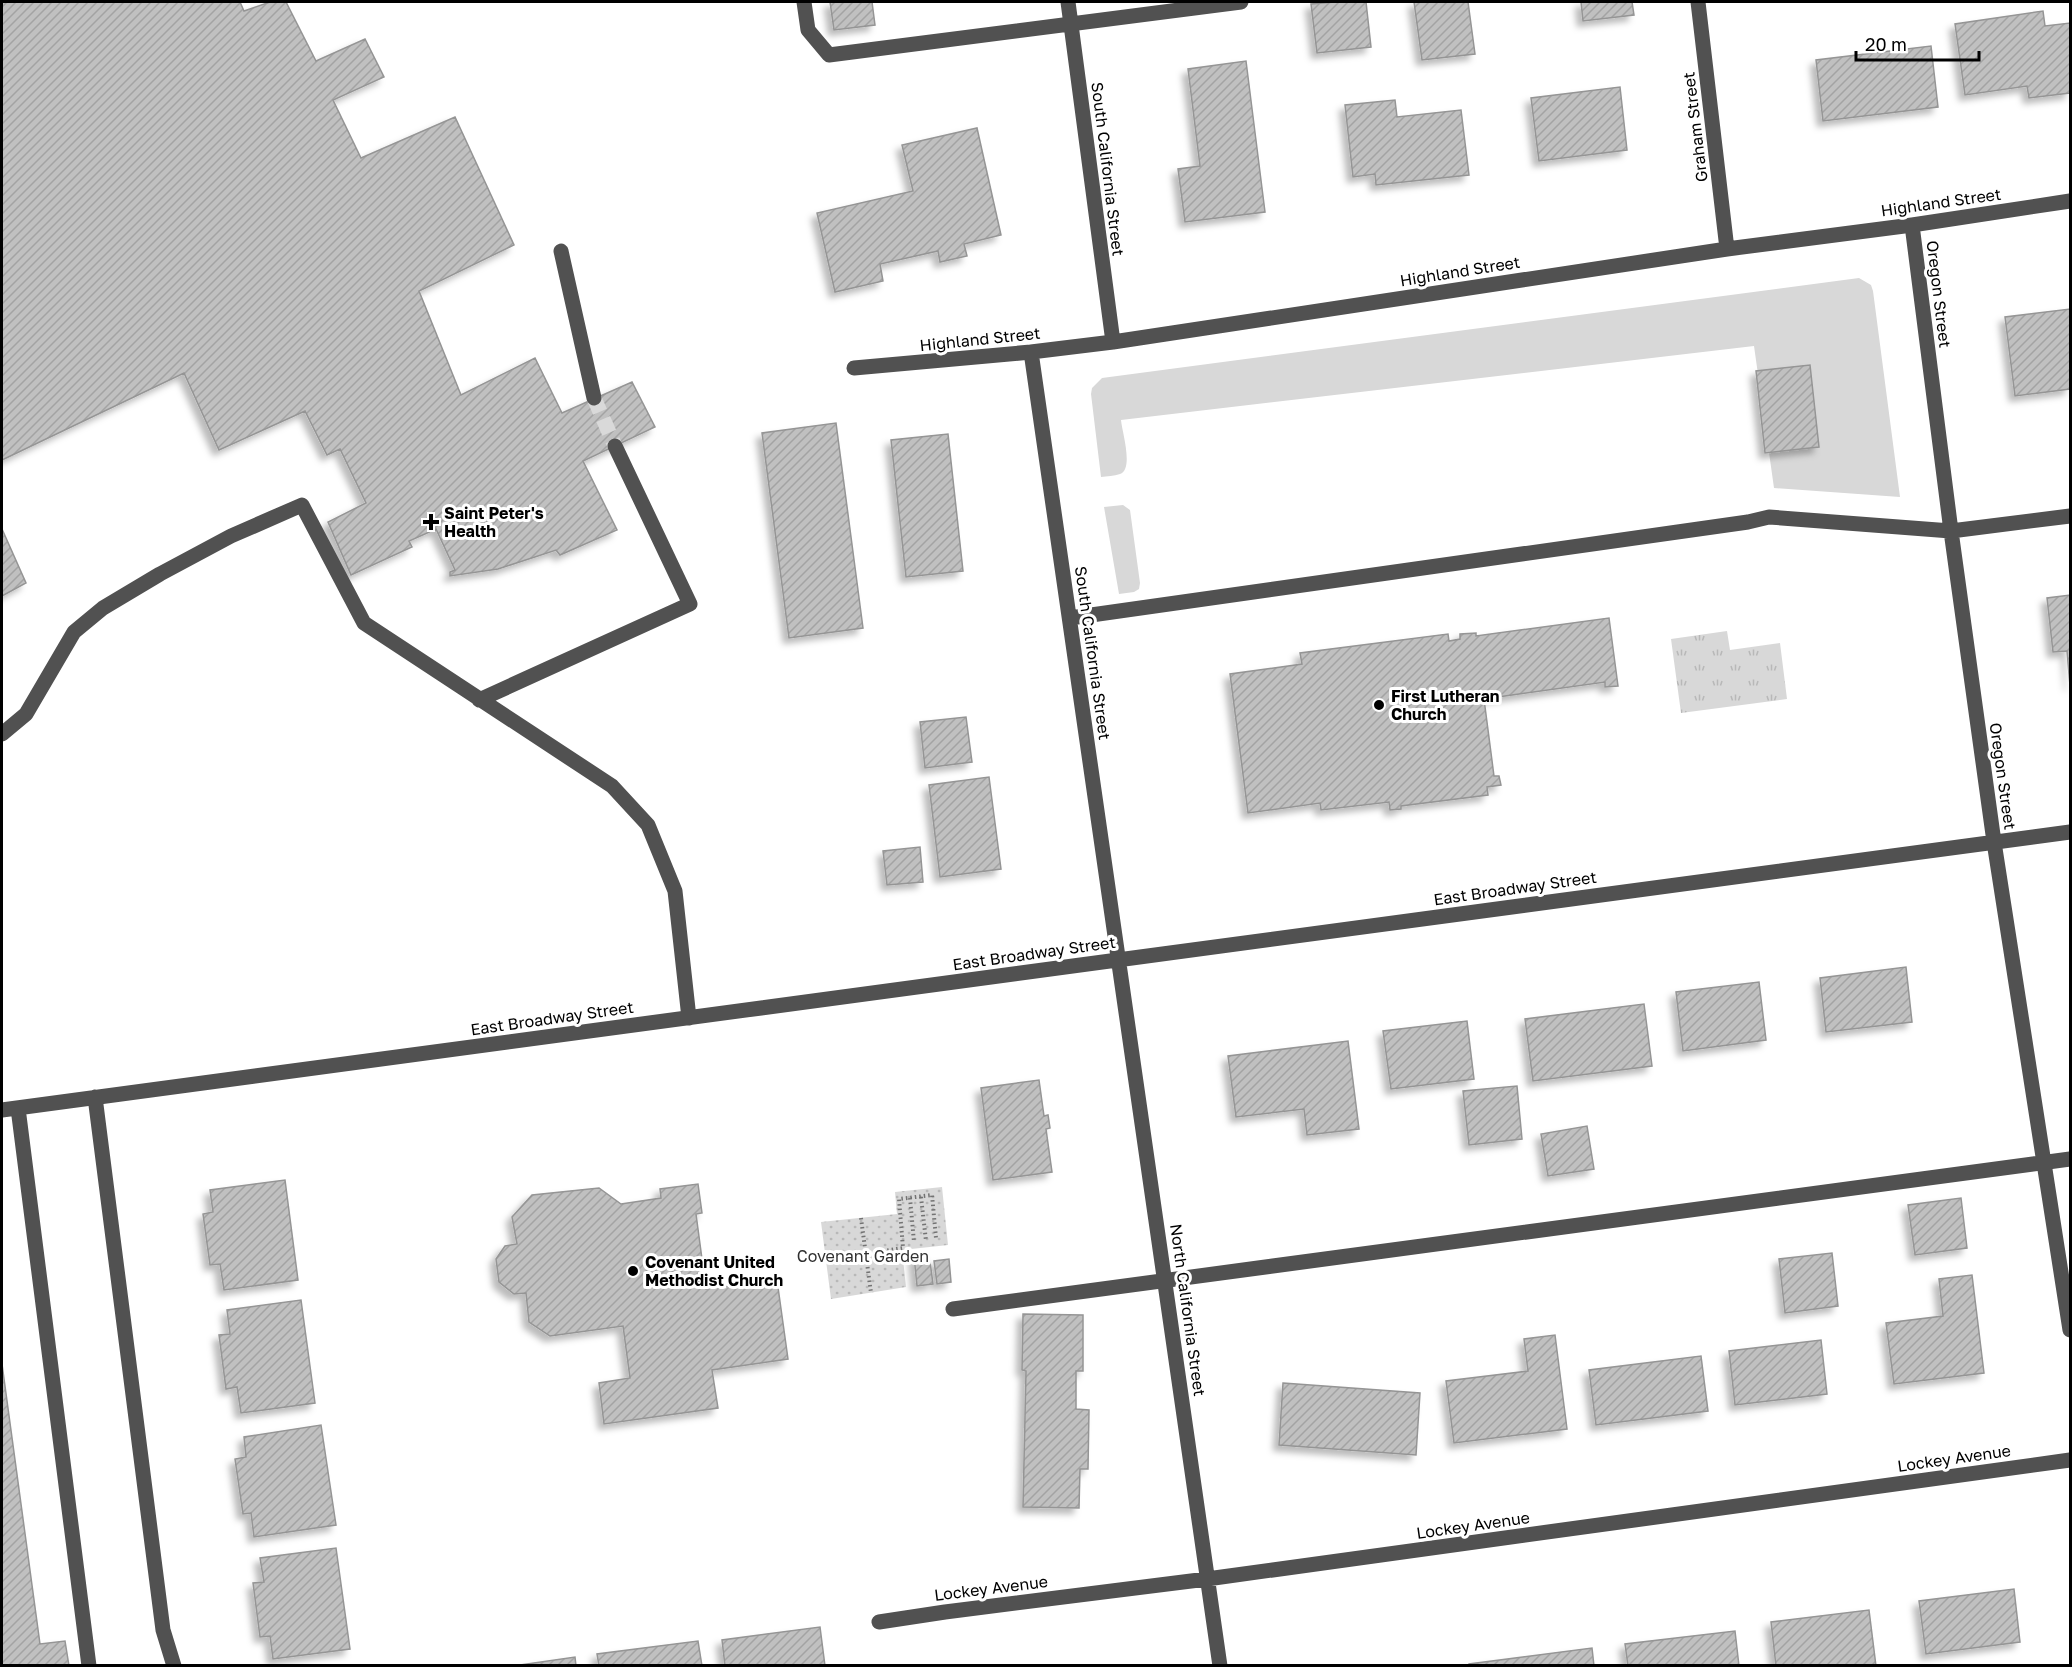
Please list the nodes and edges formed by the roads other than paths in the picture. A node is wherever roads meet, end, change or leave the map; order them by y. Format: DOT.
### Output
graph roads {
  1 [pos="804,2"];
  2 [pos="1068,2"];
  3 [pos="1241,2"];
  4 [pos="1698,2"];
  5 [pos="1071,24"];
  6 [pos="2070,201"];
  7 [pos="1912,225"];
  8 [pos="1727,249"];
  9 [pos="561,251"];
  10 [pos="1113,342"];
  11 [pos="1031,352"];
  12 [pos="854,369"];
  13 [pos="594,398"];
  14 [pos="615,446"];
  15 [pos="2070,516"];
  16 [pos="1951,531"];
  17 [pos="1070,618"];
  18 [pos="479,699"];
  19 [pos="2,734"];
  20 [pos="2070,832"];
  21 [pos="1994,842"];
  22 [pos="1119,960"];
  23 [pos="689,1018"];
  24 [pos="95,1097"];
  25 [pos="18,1108"];
  26 [pos="2,1110"];
  27 [pos="2070,1159"];
  28 [pos="2044,1162"];
  29 [pos="1165,1280"];
  30 [pos="953,1309"];
  31 [pos="2070,1330"];
  32 [pos="2070,1460"];
  33 [pos="1208,1579"];
  34 [pos="879,1622"];
  35 [pos="89,1665"];
  36 [pos="174,1665"];
  37 [pos="1220,1665"];
  1 -- 5 [label="street"];
  2 -- 5 [label="street, South California Street"];
  3 -- 5 [label="street"];
  4 -- 8 [label="street, Graham Street"];
  5 -- 10 [label="street, South California Street"];
  6 -- 7 [label="street, Highland Street"];
  7 -- 8 [label="street, Highland Street"];
  7 -- 16 [label="street, Oregon Street"];
  8 -- 10 [label="street, Highland Street"];
  9 -- 13 [label="street"];
  10 -- 11 [label="street, Highland Street"];
  11 -- 12 [label="street, Highland Street"];
  11 -- 17 [label="street, South California Street"];
  14 -- 18 [label="street"];
  15 -- 16 [label="street"];
  16 -- 17 [label="street"];
  16 -- 21 [label="street, Oregon Street"];
  17 -- 22 [label="street, South California Street"];
  18 -- 19 [label="street"];
  18 -- 23 [label="street"];
  20 -- 21 [label="street, East Broadway Street"];
  21 -- 22 [label="street, East Broadway Street"];
  21 -- 28 [label="street, Oregon Street"];
  22 -- 23 [label="street, East Broadway Street"];
  22 -- 29 [label="street, North California Street"];
  23 -- 24 [label="street, East Broadway Street"];
  24 -- 25 [label="street, East Broadway Street"];
  24 -- 36 [label="street"];
  25 -- 26 [label="street, East Broadway Street"];
  25 -- 35 [label="street"];
  27 -- 28 [label="street"];
  28 -- 29 [label="street"];
  28 -- 31 [label="street, Oregon Street"];
  29 -- 30 [label="street"];
  29 -- 33 [label="street, North California Street"];
  32 -- 33 [label="street, Lockey Avenue"];
  33 -- 34 [label="street, Lockey Avenue"];
  33 -- 37 [label="street, North California Street"];
}
